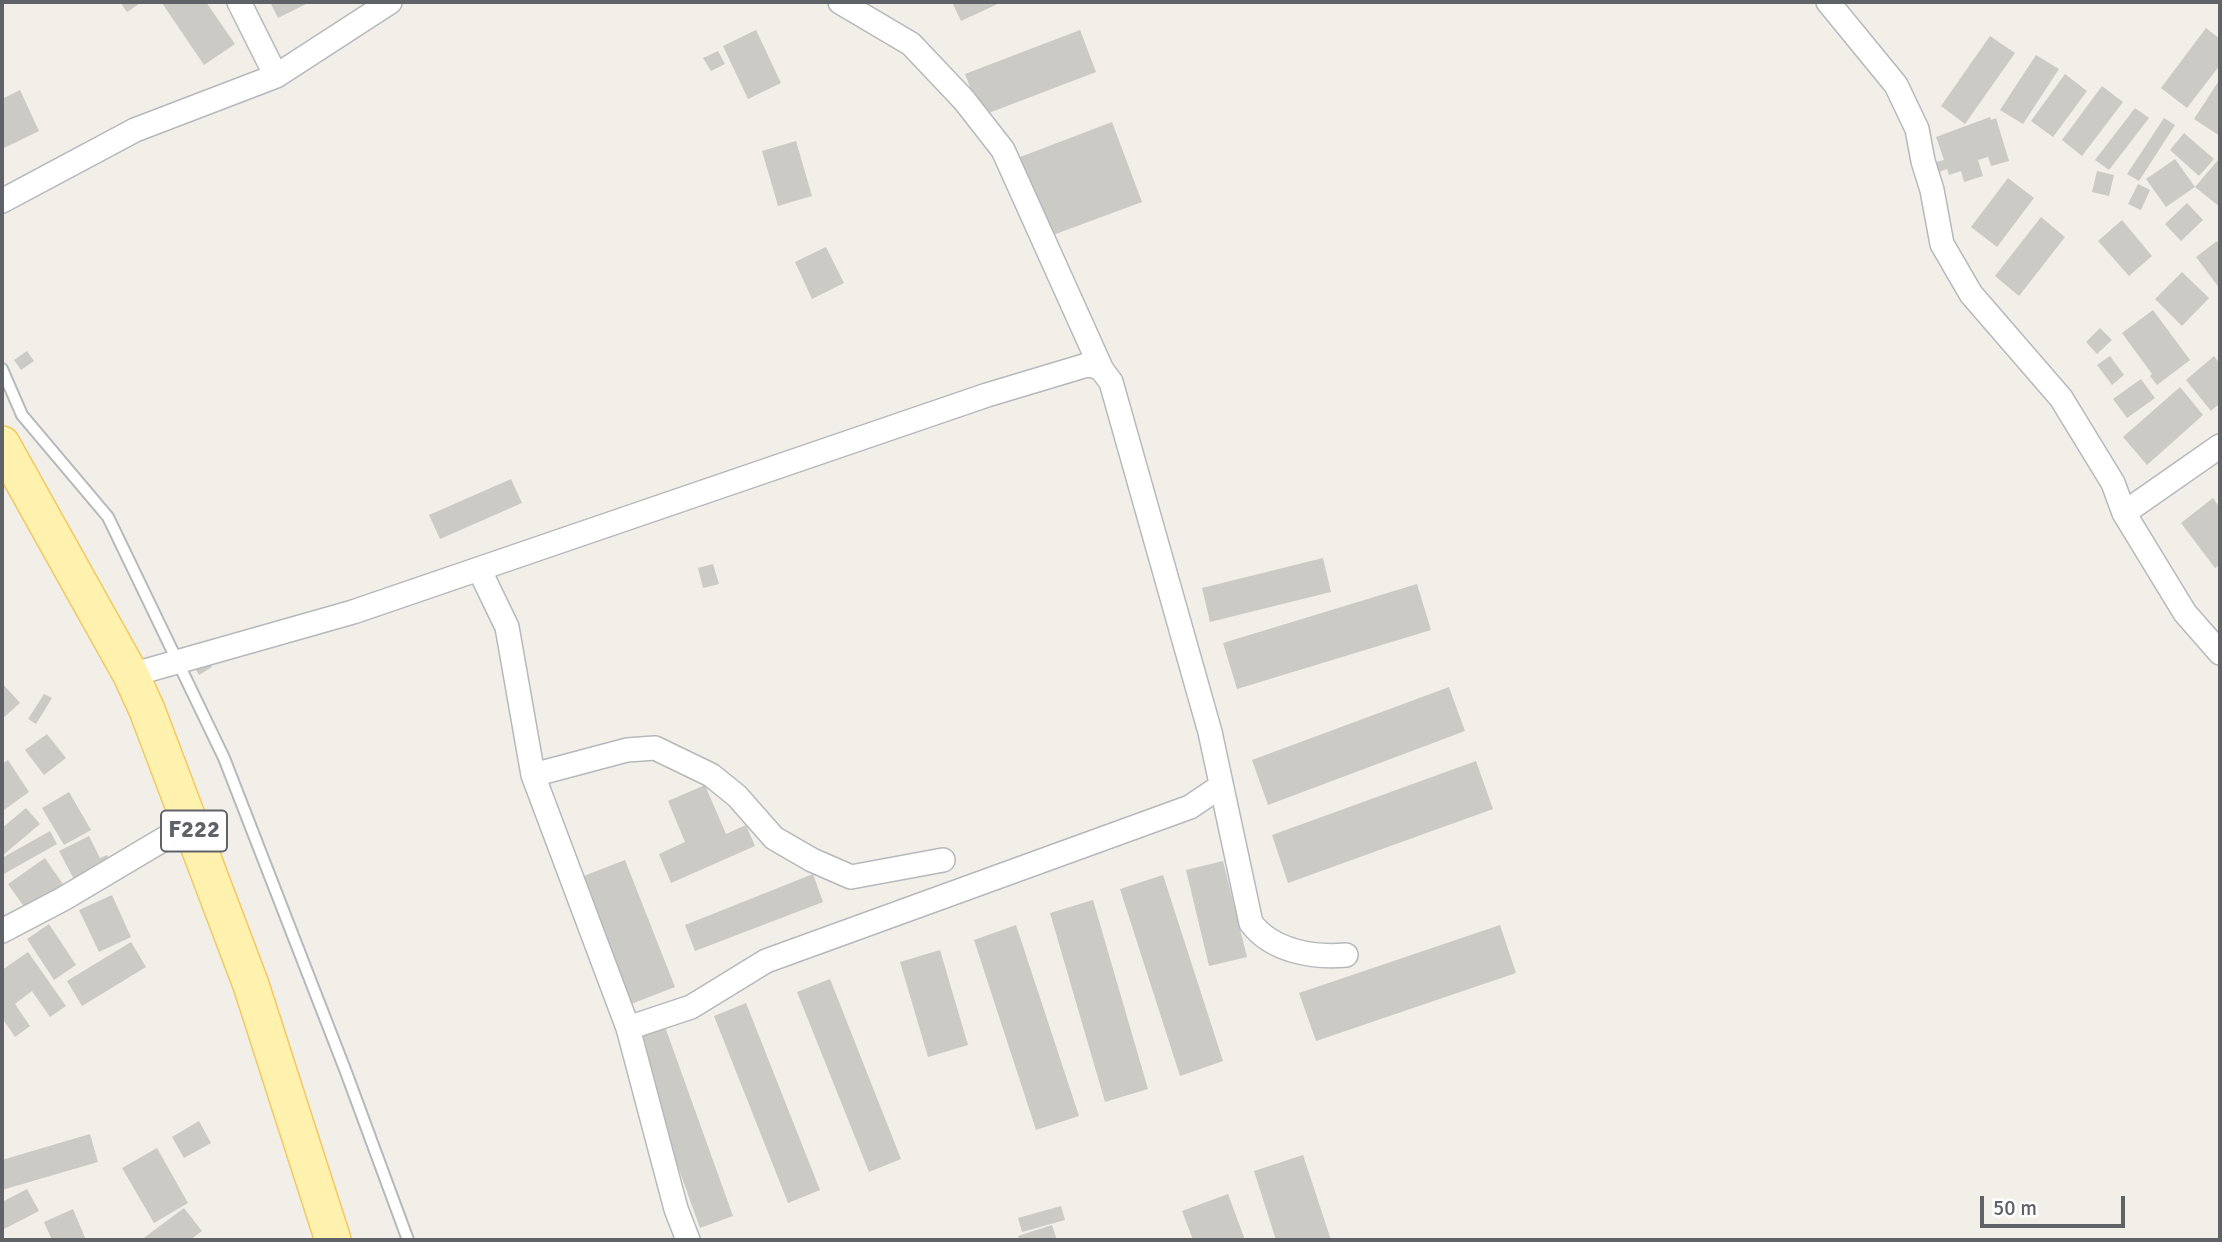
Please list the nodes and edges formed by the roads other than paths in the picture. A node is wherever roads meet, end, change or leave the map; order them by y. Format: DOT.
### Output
graph roads {
  1 [pos="239,2"];
  2 [pos="390,2"];
  3 [pos="840,2"];
  4 [pos="1828,2"];
  5 [pos="276,76"];
  6 [pos="2,201"];
  7 [pos="2,369"];
  8 [pos="1102,370"];
  9 [pos="2,444"];
  10 [pos="2220,446"];
  11 [pos="2123,513"];
  12 [pos="479,569"];
  13 [pos="2220,653"];
  14 [pos="178,662"];
  15 [pos="131,675"];
  16 [pos="533,775"];
  17 [pos="1221,786"];
  18 [pos="1190,807"];
  19 [pos="1227,812"];
  20 [pos="191,823"];
  21 [pos="943,860"];
  22 [pos="5,934"];
  23 [pos="1346,955"];
  24 [pos="628,1028"];
  25 [pos="333,1240"];
  26 [pos="408,1240"];
  27 [pos="688,1240"];
  1 -- 5 [label="street"];
  2 -- 5 [label="street"];
  3 -- 8 [label="street"];
  4 -- 11 [label="street"];
  5 -- 6 [label="street"];
  7 -- 14 [label="lane"];
  8 -- 12 [label="street"];
  8 -- 17 [label="street"];
  9 -- 15 [label="main road, F222"];
  10 -- 11 [label="street"];
  11 -- 13 [label="street"];
  12 -- 14 [label="street"];
  12 -- 16 [label="street"];
  14 -- 15 [label="street"];
  14 -- 26 [label="lane"];
  15 -- 20 [label="main road, F222"];
  16 -- 21 [label="street"];
  16 -- 24 [label="street"];
  17 -- 18 [label="street"];
  17 -- 19 [label="street"];
  18 -- 19 [label="street"];
  18 -- 24 [label="street"];
  19 -- 23 [label="street"];
  20 -- 22 [label="street"];
  20 -- 25 [label="main road, F222"];
  24 -- 27 [label="street"];
}
